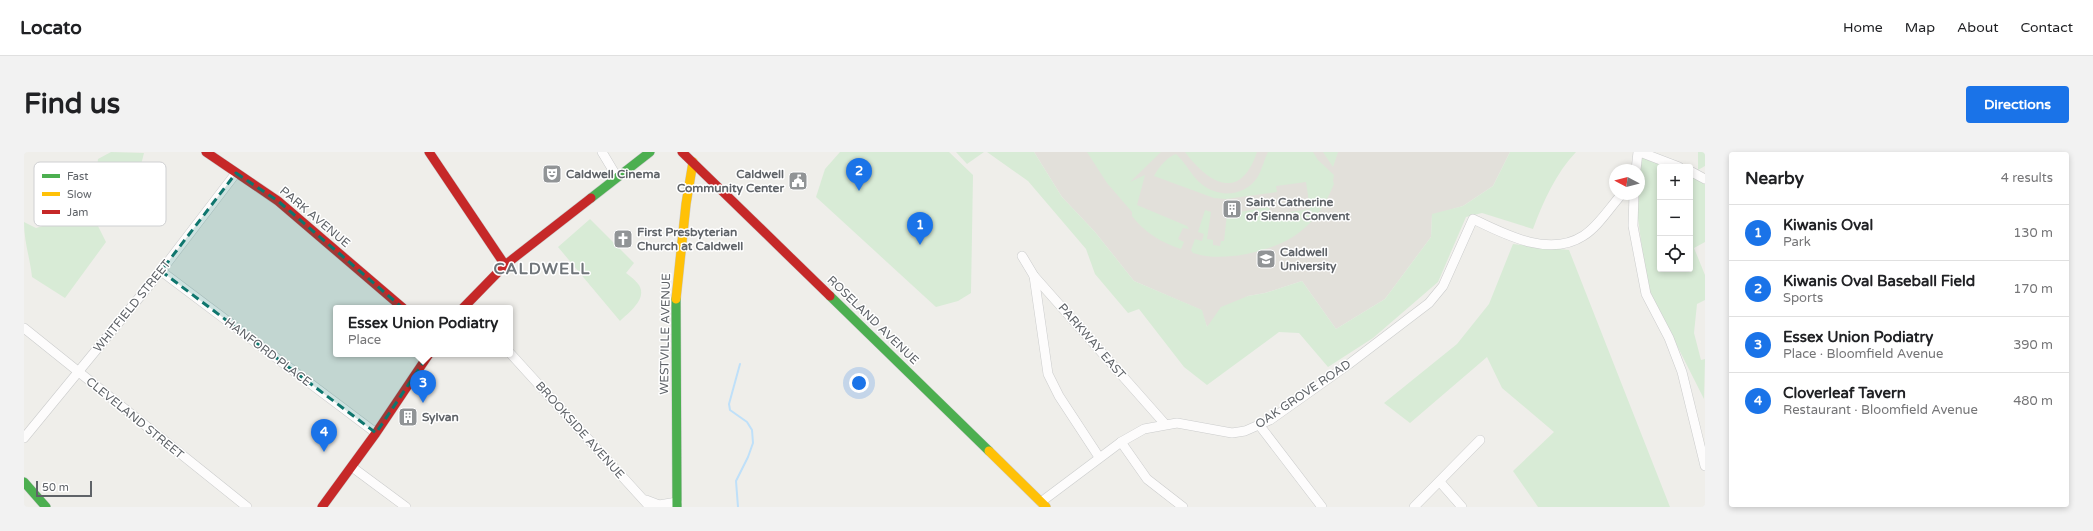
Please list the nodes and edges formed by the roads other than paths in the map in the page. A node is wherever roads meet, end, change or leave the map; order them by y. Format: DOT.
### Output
graph roads {
  1 [pos="206,152"];
  2 [pos="429,152"];
  3 [pos="602,152"];
  4 [pos="650,152"];
  5 [pos="682,152"];
  6 [pos="1639,152"];
  7 [pos="692,162"];
  8 [pos="1637,164"];
  9 [pos="1671,164"];
  10 [pos="236,173"];
  11 [pos="1693,173"];
  12 [pos="617,177"];
  13 [pos="1705,179"];
  14 [pos="1617,200"];
  15 [pos="1634,200"];
  16 [pos="1022,256"];
  17 [pos="505,265"];
  18 [pos="161,271"];
  19 [pos="1034,276"];
  20 [pos="399,305"];
  21 [pos="467,305"];
  22 [pos="24,328"];
  23 [pos="513,356"];
  24 [pos="427,357"];
  25 [pos="78,373"];
  26 [pos="1165,424"];
  27 [pos="1260,426"];
  28 [pos="376,432"];
  29 [pos="24,438"];
  30 [pos="1480,440"];
  31 [pos="1121,442"];
  32 [pos="1100,457"];
  33 [pos="1705,466"];
  34 [pos="352,467"];
  35 [pos="24,482"];
  36 [pos="1440,482"];
  37 [pos="643,499"];
  38 [pos="677,505"];
  39 [pos="1044,505"];
  40 [pos="46,507"];
  41 [pos="247,507"];
  42 [pos="322,507"];
  43 [pos="406,507"];
  44 [pos="650,507"];
  45 [pos="1183,507"];
  46 [pos="1322,507"];
  47 [pos="1414,507"];
  48 [pos="1462,507"];
  1 -- 10 [label="main road, PARK AVENUE"];
  2 -- 17 [label="main road"];
  3 -- 12 [label="street"];
  4 -- 12 [label="main road"];
  5 -- 7 [label="main road, ROSELAND AVENUE"];
  6 -- 8 [label="street"];
  6 -- 9 [label="street"];
  7 -- 38 [label="main road, WESTVILLE AVENUE"];
  7 -- 39 [label="main road, ROSELAND AVENUE"];
  10 -- 18 [label="street, WHITFIELD STREET"];
  10 -- 20 [label="main road, PARK AVENUE"];
  11 -- 13 [label="street"];
  12 -- 17 [label="main road"];
  14 -- 27 [label="street, OAK GROVE ROAD"];
  15 -- 33 [label="street"];
  16 -- 19 [label="street, PARKWAY EAST"];
  17 -- 21 [label="main road"];
  18 -- 25 [label="street, WHITFIELD STREET"];
  18 -- 28 [label="street, HANFORD PLACE"];
  19 -- 26 [label="street, PARKWAY EAST"];
  19 -- 32 [label="street"];
  22 -- 25 [label="street, CLEVELAND STREET"];
  23 -- 37 [label="street, BROOKSIDE AVENUE"];
  24 -- 28 [label="main road"];
  25 -- 29 [label="street, WHITFIELD STREET"];
  25 -- 41 [label="street, CLEVELAND STREET"];
  26 -- 27 [label="street, OAK GROVE ROAD"];
  26 -- 31 [label="street, OAK GROVE ROAD"];
  27 -- 46 [label="street"];
  28 -- 34 [label="main road"];
  30 -- 36 [label="street"];
  31 -- 32 [label="street, OAK GROVE ROAD"];
  31 -- 45 [label="street"];
  32 -- 39 [label="street, OAK GROVE ROAD"];
  34 -- 42 [label="main road"];
  34 -- 43 [label="street"];
  35 -- 40 [label="main road"];
  36 -- 47 [label="street"];
  36 -- 48 [label="street"];
  37 -- 38 [label="street"];
  37 -- 44 [label="street, BROOKSIDE AVENUE"];
}
